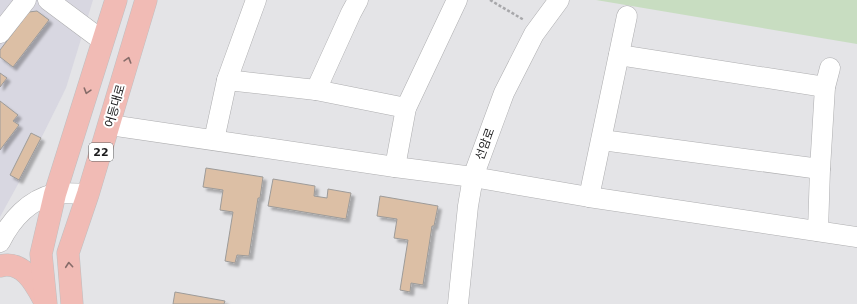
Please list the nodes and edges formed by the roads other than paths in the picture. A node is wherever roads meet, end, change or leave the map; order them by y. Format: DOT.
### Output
graph roads {
  1 [pos="26,0"];
  2 [pos="48,0"];
  3 [pos="116,0"];
  4 [pos="146,0"];
  5 [pos="256,0"];
  6 [pos="358,0"];
  7 [pos="457,0"];
  8 [pos="559,0"];
  9 [pos="627,16"];
  10 [pos="0,33"];
  11 [pos="103,41"];
  12 [pos="619,55"];
  13 [pos="227,80"];
  14 [pos="316,90"];
  15 [pos="406,108"];
  16 [pos="110,124"];
  17 [pos="214,140"];
  18 [pos="602,140"];
  19 [pos="395,167"];
  20 [pos="820,169"];
  21 [pos="474,177"];
  22 [pos="55,194"];
  23 [pos="88,194"];
  24 [pos="589,197"];
  25 [pos="818,231"];
  26 [pos="857,237"];
  27 [pos="0,242"];
  28 [pos="0,266"];
  29 [pos="46,303"];
  30 [pos="72,304"];
  31 [pos="458,304"];
  1 -- 10 [label="street"];
  2 -- 11 [label="street"];
  3 -- 11 [label="main road, 22"];
  16 -- 4 [label="main road, 어등대로 / 22, one-way"];
  5 -- 13 [label="street"];
  6 -- 14 [label="street"];
  7 -- 15 [label="street"];
  8 -- 21 [label="street, 선암로"];
  9 -- 12 [label="street"];
  11 -- 22 [label="main road, 22, one-way"];
  12 -- 18 [label="street"];
  12 -- 20 [label="street"];
  13 -- 14 [label="street"];
  13 -- 17 [label="street"];
  14 -- 15 [label="street"];
  15 -- 19 [label="street"];
  16 -- 17 [label="street"];
  16 -- 23 [label="main road, 어등대로 / 22"];
  17 -- 19 [label="street"];
  18 -- 20 [label="street"];
  18 -- 24 [label="street"];
  19 -- 21 [label="street"];
  20 -- 25 [label="street"];
  21 -- 24 [label="street"];
  21 -- 31 [label="street, 선암로"];
  22 -- 23 [label="street"];
  22 -- 27 [label="street"];
  22 -- 29 [label="main road, 22"];
  30 -- 23 [label="main road, 어등대로 / 22, one-way"];
  24 -- 25 [label="street"];
  25 -- 26 [label="street"];
  28 -- 29 [label="main road"];
}
